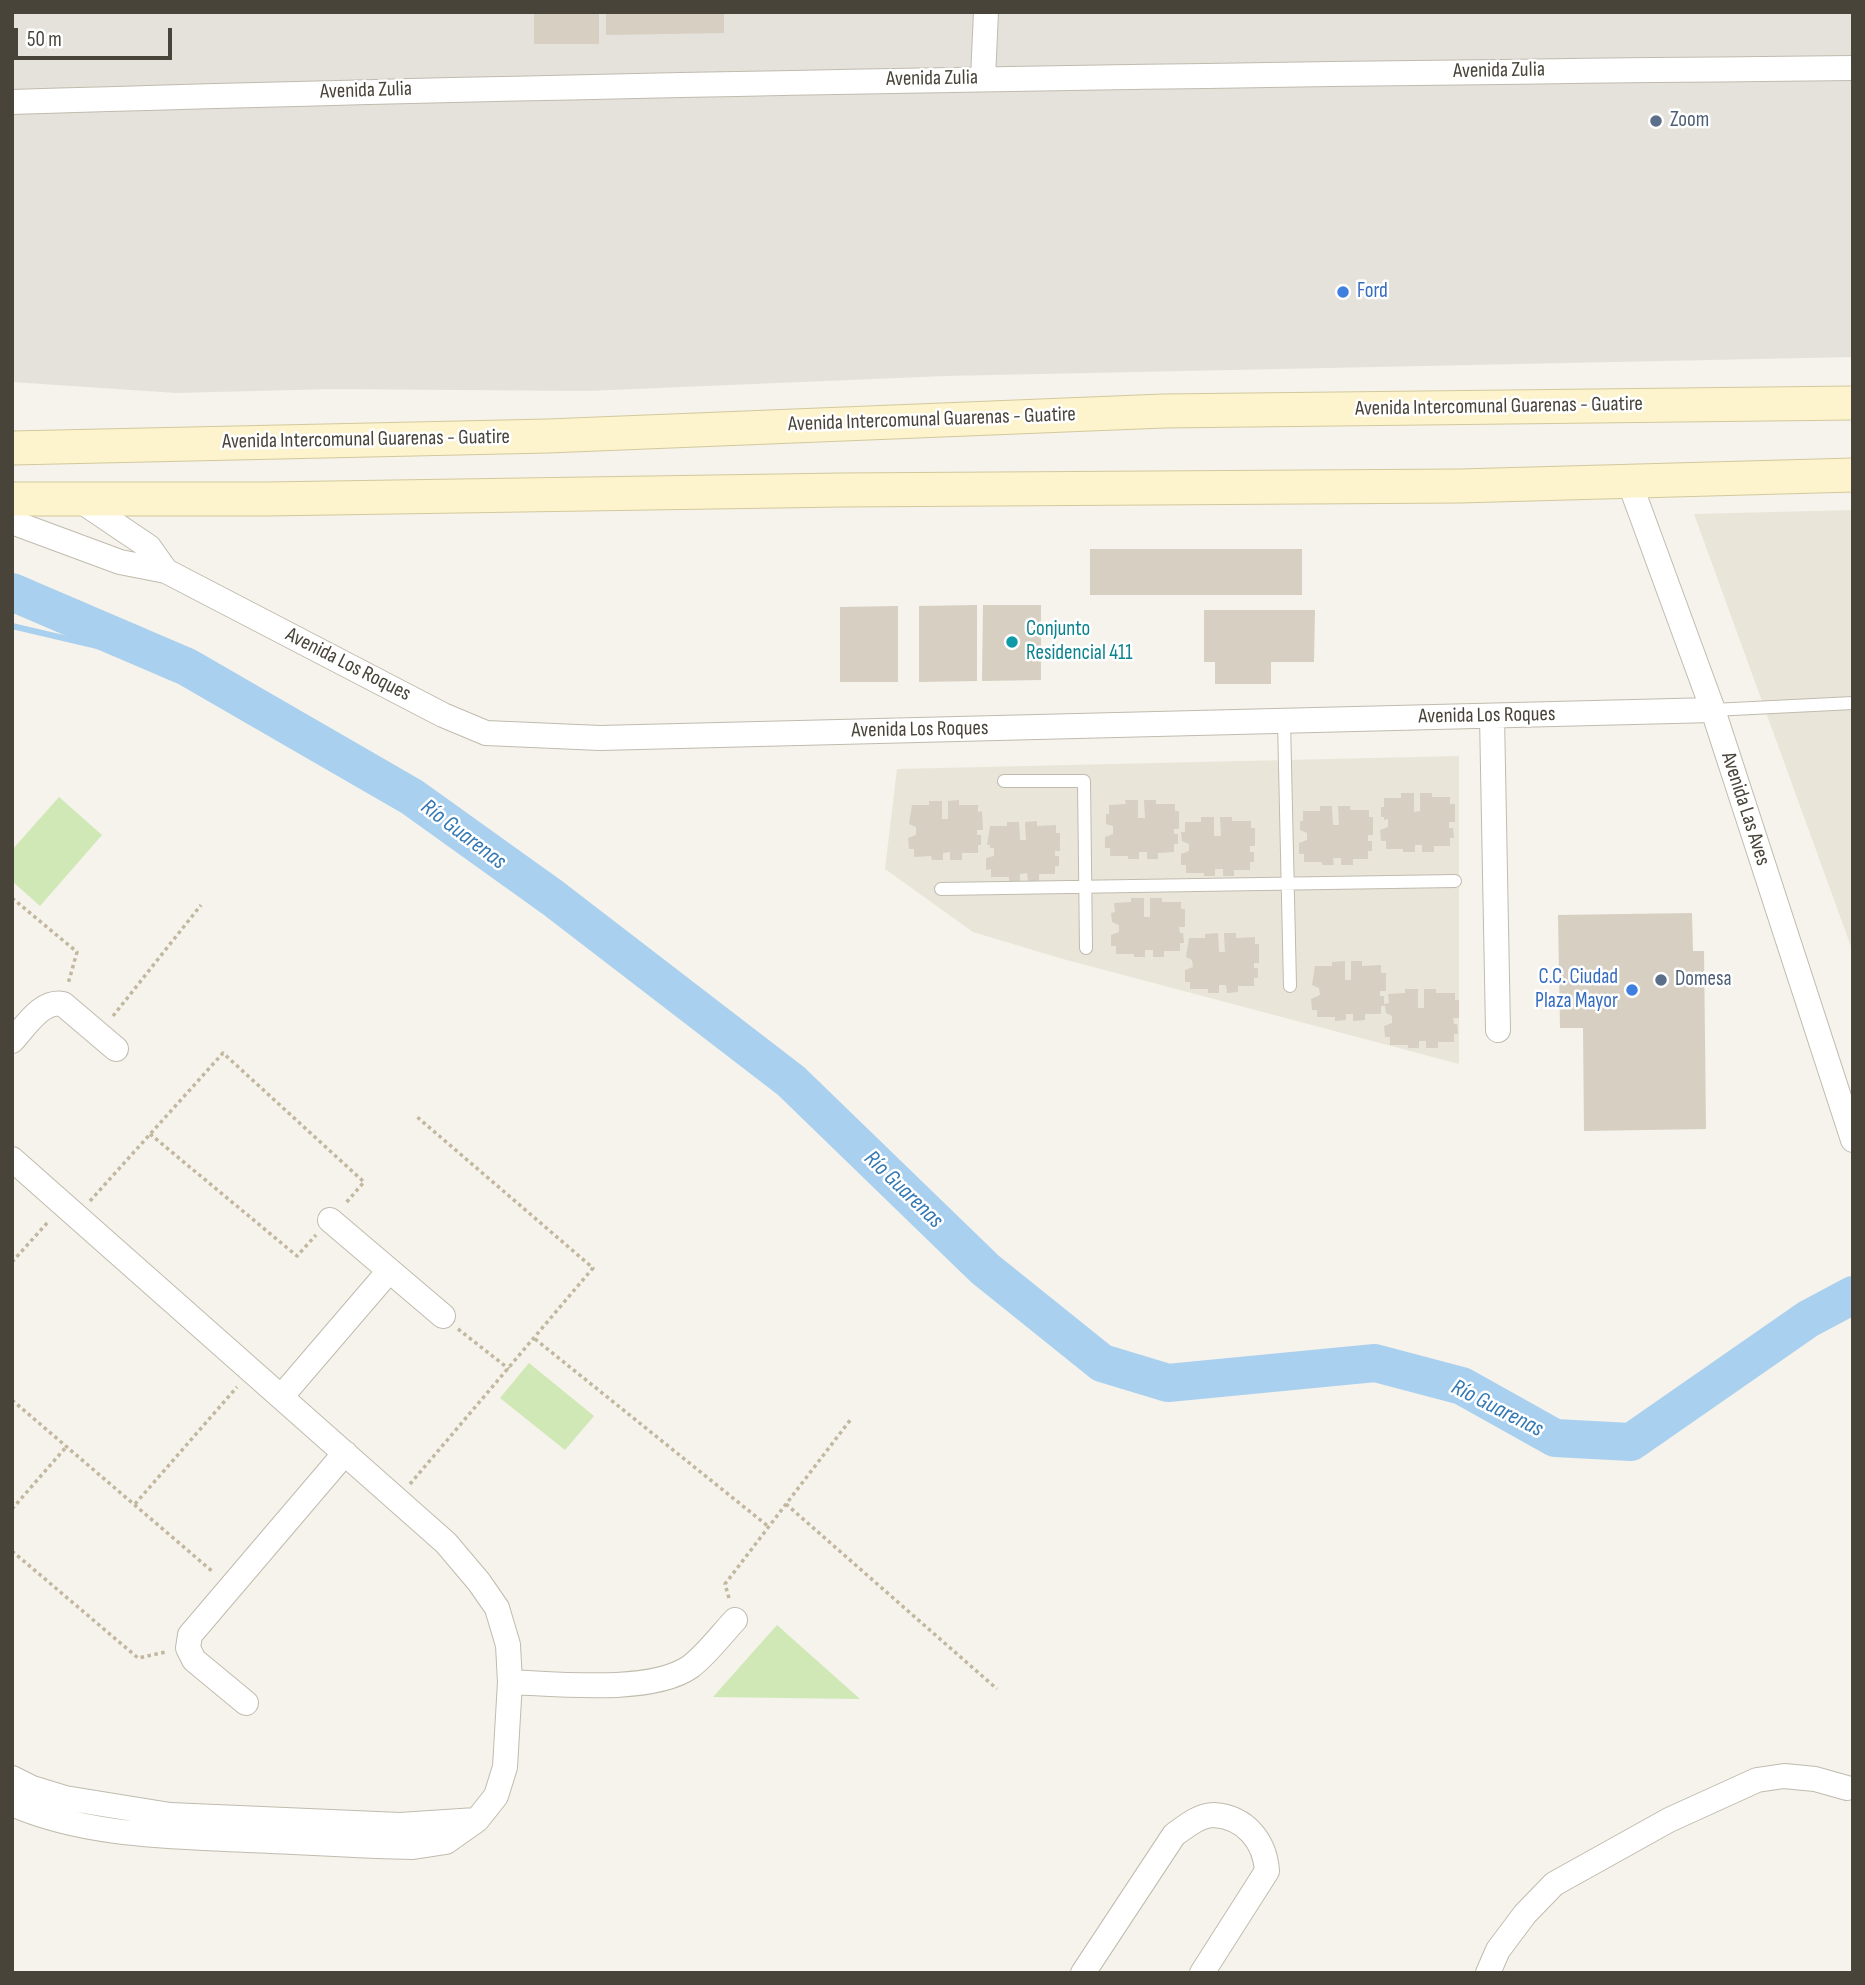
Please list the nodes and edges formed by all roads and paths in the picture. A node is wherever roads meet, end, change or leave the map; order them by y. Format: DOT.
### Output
graph roads {
  1 [pos="986,12"];
  2 [pos="1853,68"];
  3 [pos="984,78"];
  4 [pos="12,102"];
  5 [pos="1853,403"];
  6 [pos="12,448"];
  7 [pos="1853,475"];
  8 [pos="1629,481"];
  9 [pos="12,499"];
  10 [pos="78,499"];
  11 [pos="12,522"];
  12 [pos="166,571"];
  13 [pos="1853,703"];
  14 [pos="1713,710"];
  15 [pos="1492,716"];
  16 [pos="1284,721"];
  17 [pos="1004,781"];
  18 [pos="1455,881"];
  19 [pos="1289,883"];
  20 [pos="1086,887"];
  21 [pos="940,888"];
  22 [pos="12,898"];
  23 [pos="201,905"];
  24 [pos="1086,948"];
  25 [pos="1290,986"];
  26 [pos="63,1004"];
  27 [pos="1498,1030"];
  28 [pos="12,1041"];
  29 [pos="107,1041"];
  30 [pos="416,1116"];
  31 [pos="150,1134"];
  32 [pos="1853,1140"];
  33 [pos="12,1159"];
  34 [pos="70,1211"];
  35 [pos="330,1220"];
  36 [pos="297,1255"];
  37 [pos="12,1262"];
  38 [pos="389,1271"];
  39 [pos="443,1316"];
  40 [pos="535,1339"];
  41 [pos="509,1369"];
  42 [pos="251,1370"];
  43 [pos="281,1397"];
  44 [pos="12,1400"];
  45 [pos="851,1419"];
  46 [pos="67,1446"];
  47 [pos="345,1453"];
  48 [pos="397,1499"];
  49 [pos="135,1504"];
  50 [pos="786,1504"];
  51 [pos="12,1509"];
  52 [pos="769,1527"];
  53 [pos="12,1551"];
  54 [pos="231,1587"];
  55 [pos="735,1620"];
  56 [pos="188,1648"];
  57 [pos="510,1682"];
  58 [pos="997,1689"];
  59 [pos="246,1703"];
  60 [pos="12,1778"];
  61 [pos="1850,1788"];
  62 [pos="12,1804"];
  63 [pos="477,1820"];
  64 [pos="1083,1973"];
  65 [pos="1202,1973"];
  66 [pos="1488,1973"];
  1 -- 3 [label="street"];
  2 -- 3 [label="street, Avenida Zulia"];
  3 -- 4 [label="street, Avenida Zulia"];
  5 -- 6 [label="main road, Avenida Intercomunal Guarenas - Guatire"];
  7 -- 8 [label="main road"];
  8 -- 10 [label="main road"];
  8 -- 14 [label="street, Avenida Las Aves"];
  9 -- 10 [label="main road"];
  10 -- 12 [label="street, Avenida Los Roques"];
  11 -- 12 [label="street, Avenida Los Roques"];
  12 -- 16 [label="street, Avenida Los Roques"];
  13 -- 14 [label="lane"];
  14 -- 15 [label="street, Avenida Los Roques"];
  14 -- 32 [label="street, Avenida Las Aves"];
  15 -- 16 [label="street, Avenida Los Roques"];
  15 -- 27 [label="street"];
  16 -- 19 [label="lane"];
  17 -- 20 [label="lane"];
  18 -- 19 [label="lane"];
  19 -- 20 [label="lane"];
  19 -- 25 [label="lane"];
  20 -- 21 [label="lane"];
  20 -- 24 [label="lane"];
  22 -- 26 [label="path"];
  23 -- 29 [label="path"];
  26 -- 28 [label="street"];
  26 -- 29 [label="street"];
  30 -- 40 [label="path"];
  31 -- 34 [label="path"];
  31 -- 35 [label="path"];
  31 -- 36 [label="path"];
  33 -- 34 [label="street"];
  34 -- 37 [label="path"];
  34 -- 42 [label="street"];
  35 -- 38 [label="street"];
  38 -- 39 [label="street"];
  38 -- 43 [label="street"];
  39 -- 41 [label="path"];
  40 -- 41 [label="path"];
  40 -- 52 [label="path"];
  41 -- 48 [label="path"];
  42 -- 43 [label="street"];
  42 -- 49 [label="path"];
  43 -- 47 [label="street"];
  44 -- 46 [label="path"];
  45 -- 50 [label="path"];
  46 -- 49 [label="path"];
  46 -- 51 [label="path"];
  47 -- 48 [label="street"];
  47 -- 54 [label="street"];
  48 -- 57 [label="street"];
  49 -- 54 [label="path"];
  50 -- 52 [label="path"];
  50 -- 58 [label="path"];
  52 -- 55 [label="path"];
  53 -- 56 [label="path"];
  54 -- 56 [label="street"];
  55 -- 57 [label="street"];
  56 -- 59 [label="street"];
  57 -- 63 [label="street"];
  60 -- 63 [label="street"];
  61 -- 66 [label="street"];
  62 -- 63 [label="street"];
  64 -- 65 [label="street"];
}
